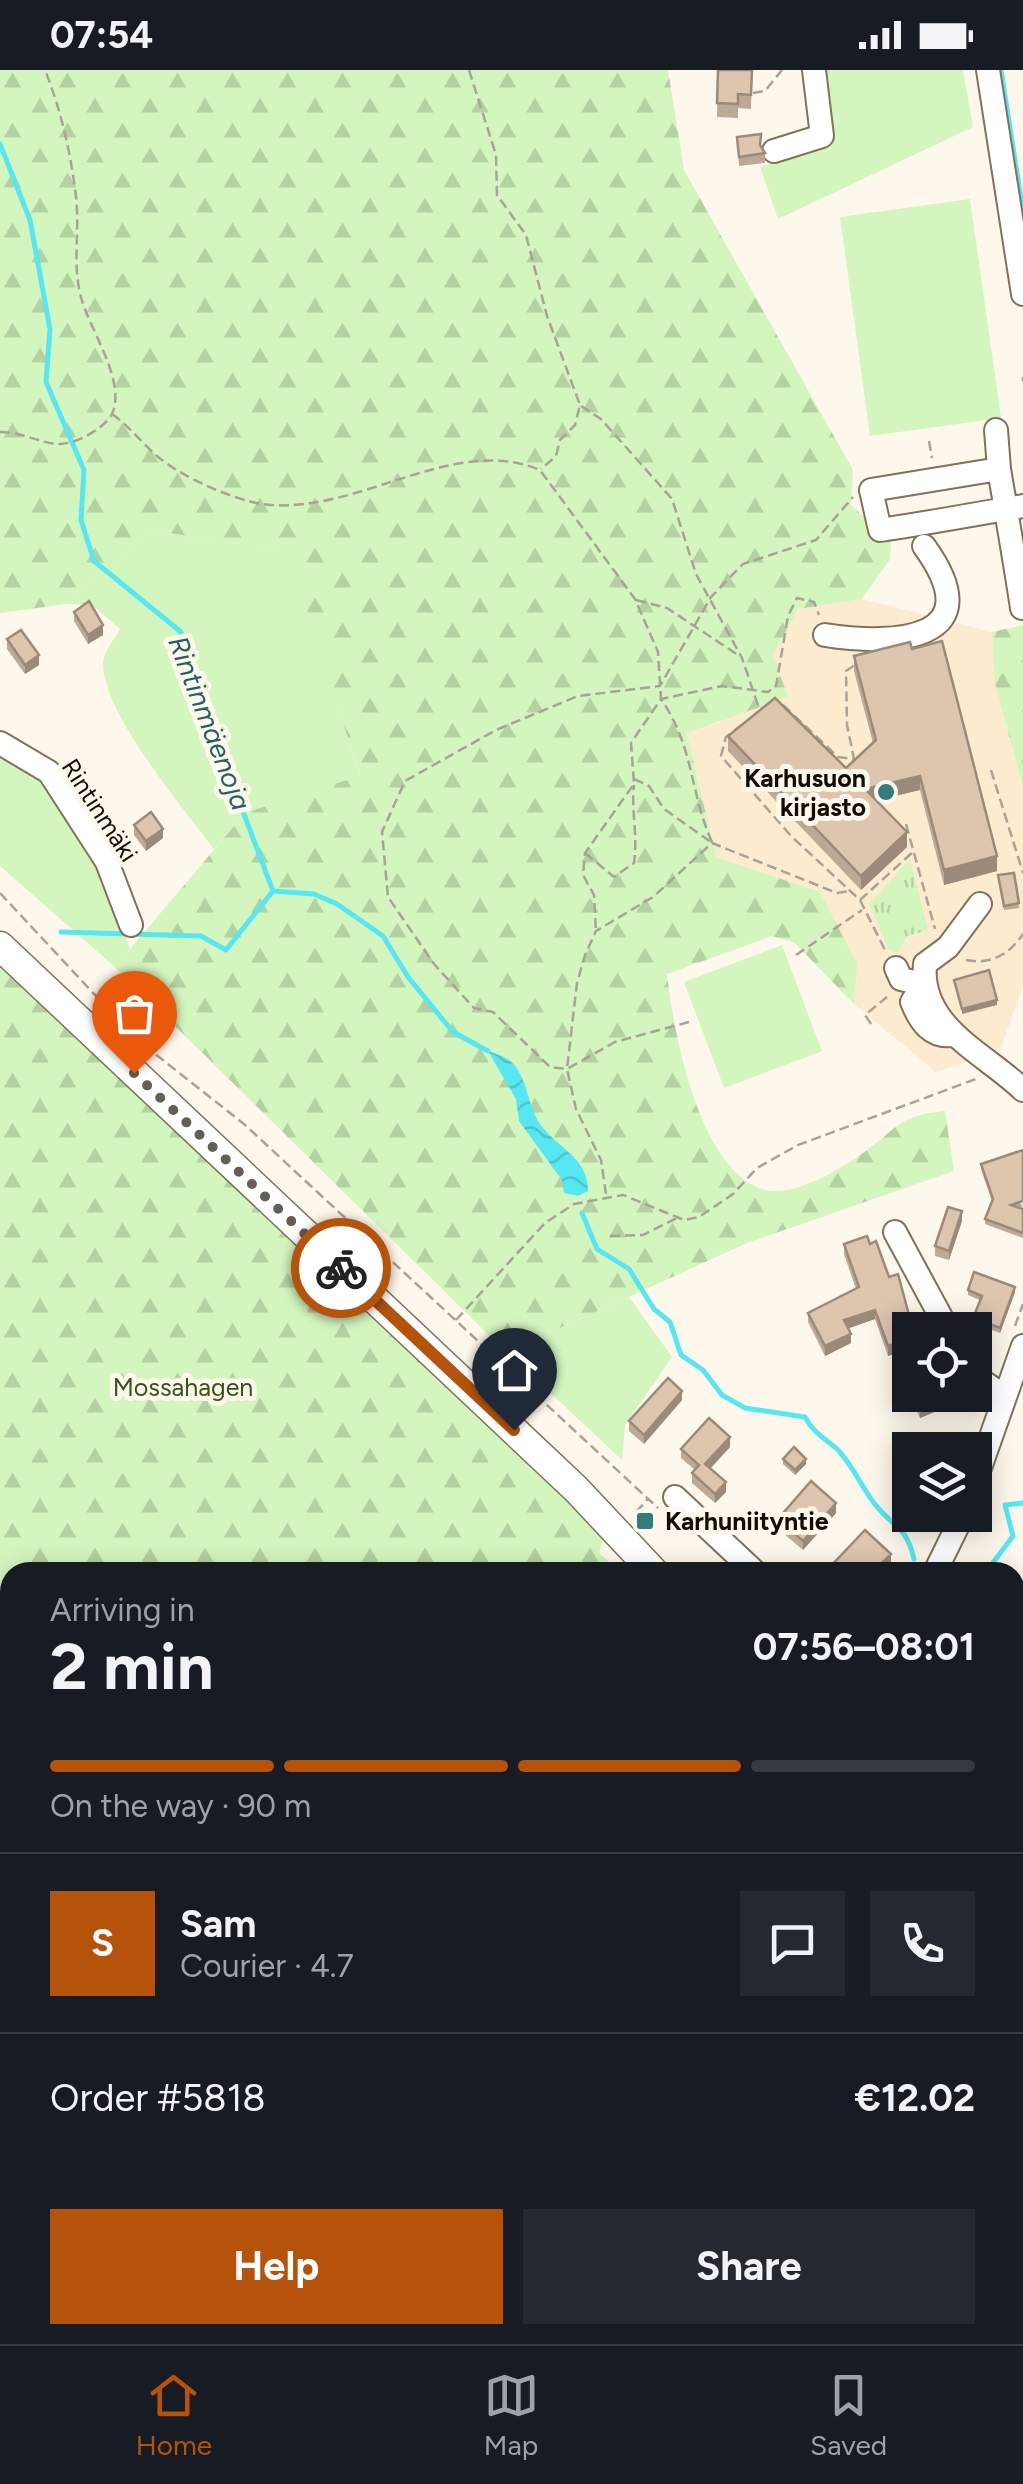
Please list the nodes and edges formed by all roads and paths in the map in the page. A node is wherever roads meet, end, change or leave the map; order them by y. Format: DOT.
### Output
graph roads {
  1 [pos="45,70"];
  2 [pos="469,70"];
  3 [pos="782,70"];
  4 [pos="814,70"];
  5 [pos="988,70"];
  6 [pos="752,93"];
  7 [pos="774,151"];
  8 [pos="1018,222"];
  9 [pos="1023,294"];
  10 [pos="580,405"];
  11 [pos="112,414"];
  12 [pos="996,430"];
  13 [pos="0,432"];
  14 [pos="999,469"];
  15 [pos="540,470"];
  16 [pos="871,490"];
  17 [pos="1014,508"];
  18 [pos="924,546"];
  19 [pos="711,596"];
  20 [pos="635,600"];
  21 [pos="1022,608"];
  22 [pos="693,625"];
  23 [pos="825,635"];
  24 [pos="742,658"];
  25 [pos="660,686"];
  26 [pos="755,690"];
  27 [pos="661,699"];
  28 [pos="768,705"];
  29 [pos="778,705"];
  30 [pos="760,711"];
  31 [pos="847,725"];
  32 [pos="0,744"];
  33 [pos="991,770"];
  34 [pos="634,782"];
  35 [pos="906,824"];
  36 [pos="712,843"];
  37 [pos="914,851"];
  38 [pos="586,853"];
  39 [pos="1023,873"];
  40 [pos="850,890"];
  41 [pos="0,893"];
  42 [pos="860,900"];
  43 [pos="980,904"];
  44 [pos="862,910"];
  45 [pos="132,925"];
  46 [pos="596,931"];
  47 [pos="1023,934"];
  48 [pos="937,938"];
  49 [pos="0,946"];
  50 [pos="796,955"];
  51 [pos="896,968"];
  52 [pos="924,974"];
  53 [pos="892,992"];
  54 [pos="689,1022"];
  55 [pos="871,1024"];
  56 [pos="567,1070"];
  57 [pos="996,1071"];
  58 [pos="1023,1090"];
  59 [pos="606,1195"];
  60 [pos="679,1217"];
  61 [pos="895,1232"];
  62 [pos="610,1236"];
  63 [pos="938,1312"];
  64 [pos="454,1322"];
  65 [pos="1023,1346"];
  66 [pos="992,1388"];
  67 [pos="1005,1397"];
  68 [pos="992,1434"];
  69 [pos="577,1490"];
  70 [pos="648,1499"];
  71 [pos="668,1504"];
  72 [pos="636,1512"];
  73 [pos="955,1532"];
  74 [pos="645,1562"];
  75 [pos="665,1562"];
  76 [pos="742,1562"];
  77 [pos="940,1562"];
  1 -- 11 [label="path"];
  2 -- 10 [label="path"];
  3 -- 6 [label="path"];
  4 -- 7 [label="street"];
  5 -- 8 [label="street"];
  8 -- 9 [label="street"];
  10 -- 15 [label="path"];
  10 -- 19 [label="path"];
  11 -- 13 [label="path"];
  11 -- 15 [label="path"];
  12 -- 14 [label="street"];
  14 -- 16 [label="street"];
  14 -- 17 [label="street"];
  15 -- 20 [label="path"];
  16 -- 17 [label="street"];
  16 -- 19 [label="path"];
  17 -- 21 [label="street"];
  18 -- 23 [label="street"];
  19 -- 22 [label="path"];
  19 -- 24 [label="path"];
  20 -- 22 [label="path"];
  20 -- 25 [label="path"];
  22 -- 24 [label="path"];
  22 -- 25 [label="path"];
  23 -- 26 [label="path"];
  24 -- 26 [label="path"];
  25 -- 27 [label="path"];
  25 -- 56 [label="path"];
  26 -- 27 [label="path"];
  26 -- 30 [label="path"];
  27 -- 34 [label="path"];
  27 -- 36 [label="path"];
  28 -- 30 [label="path"];
  29 -- 31 [label="path"];
  30 -- 40 [label="path"];
  32 -- 45 [label="street, Rintinmäki"];
  33 -- 39 [label="path"];
  34 -- 36 [label="path"];
  34 -- 38 [label="path"];
  34 -- 38 [label="path"];
  35 -- 37 [label="path"];
  36 -- 40 [label="path"];
  36 -- 46 [label="path"];
  37 -- 42 [label="path"];
  37 -- 48 [label="path"];
  38 -- 46 [label="path"];
  40 -- 42 [label="path"];
  41 -- 64 [label="path"];
  42 -- 44 [label="path"];
  43 -- 52 [label="street"];
  44 -- 50 [label="path"];
  44 -- 51 [label="path"];
  46 -- 56 [label="path"];
  47 -- 52 [label="path"];
  49 -- 69 [label="main road"];
  51 -- 52 [label="street"];
  52 -- 57 [label="street"];
  53 -- 55 [label="path"];
  54 -- 56 [label="path"];
  56 -- 59 [label="path"];
  57 -- 58 [label="street"];
  57 -- 60 [label="path"];
  59 -- 60 [label="path"];
  59 -- 64 [label="path"];
  60 -- 62 [label="path"];
  61 -- 63 [label="street"];
  64 -- 70 [label="path"];
  65 -- 67 [label="street"];
  66 -- 67 [label="street"];
  67 -- 68 [label="street"];
  69 -- 74 [label="main road"];
  69 -- 75 [label="main road"];
  70 -- 71 [label="path"];
  70 -- 72 [label="path"];
  71 -- 76 [label="street"];
  73 -- 77 [label="street"];
}
